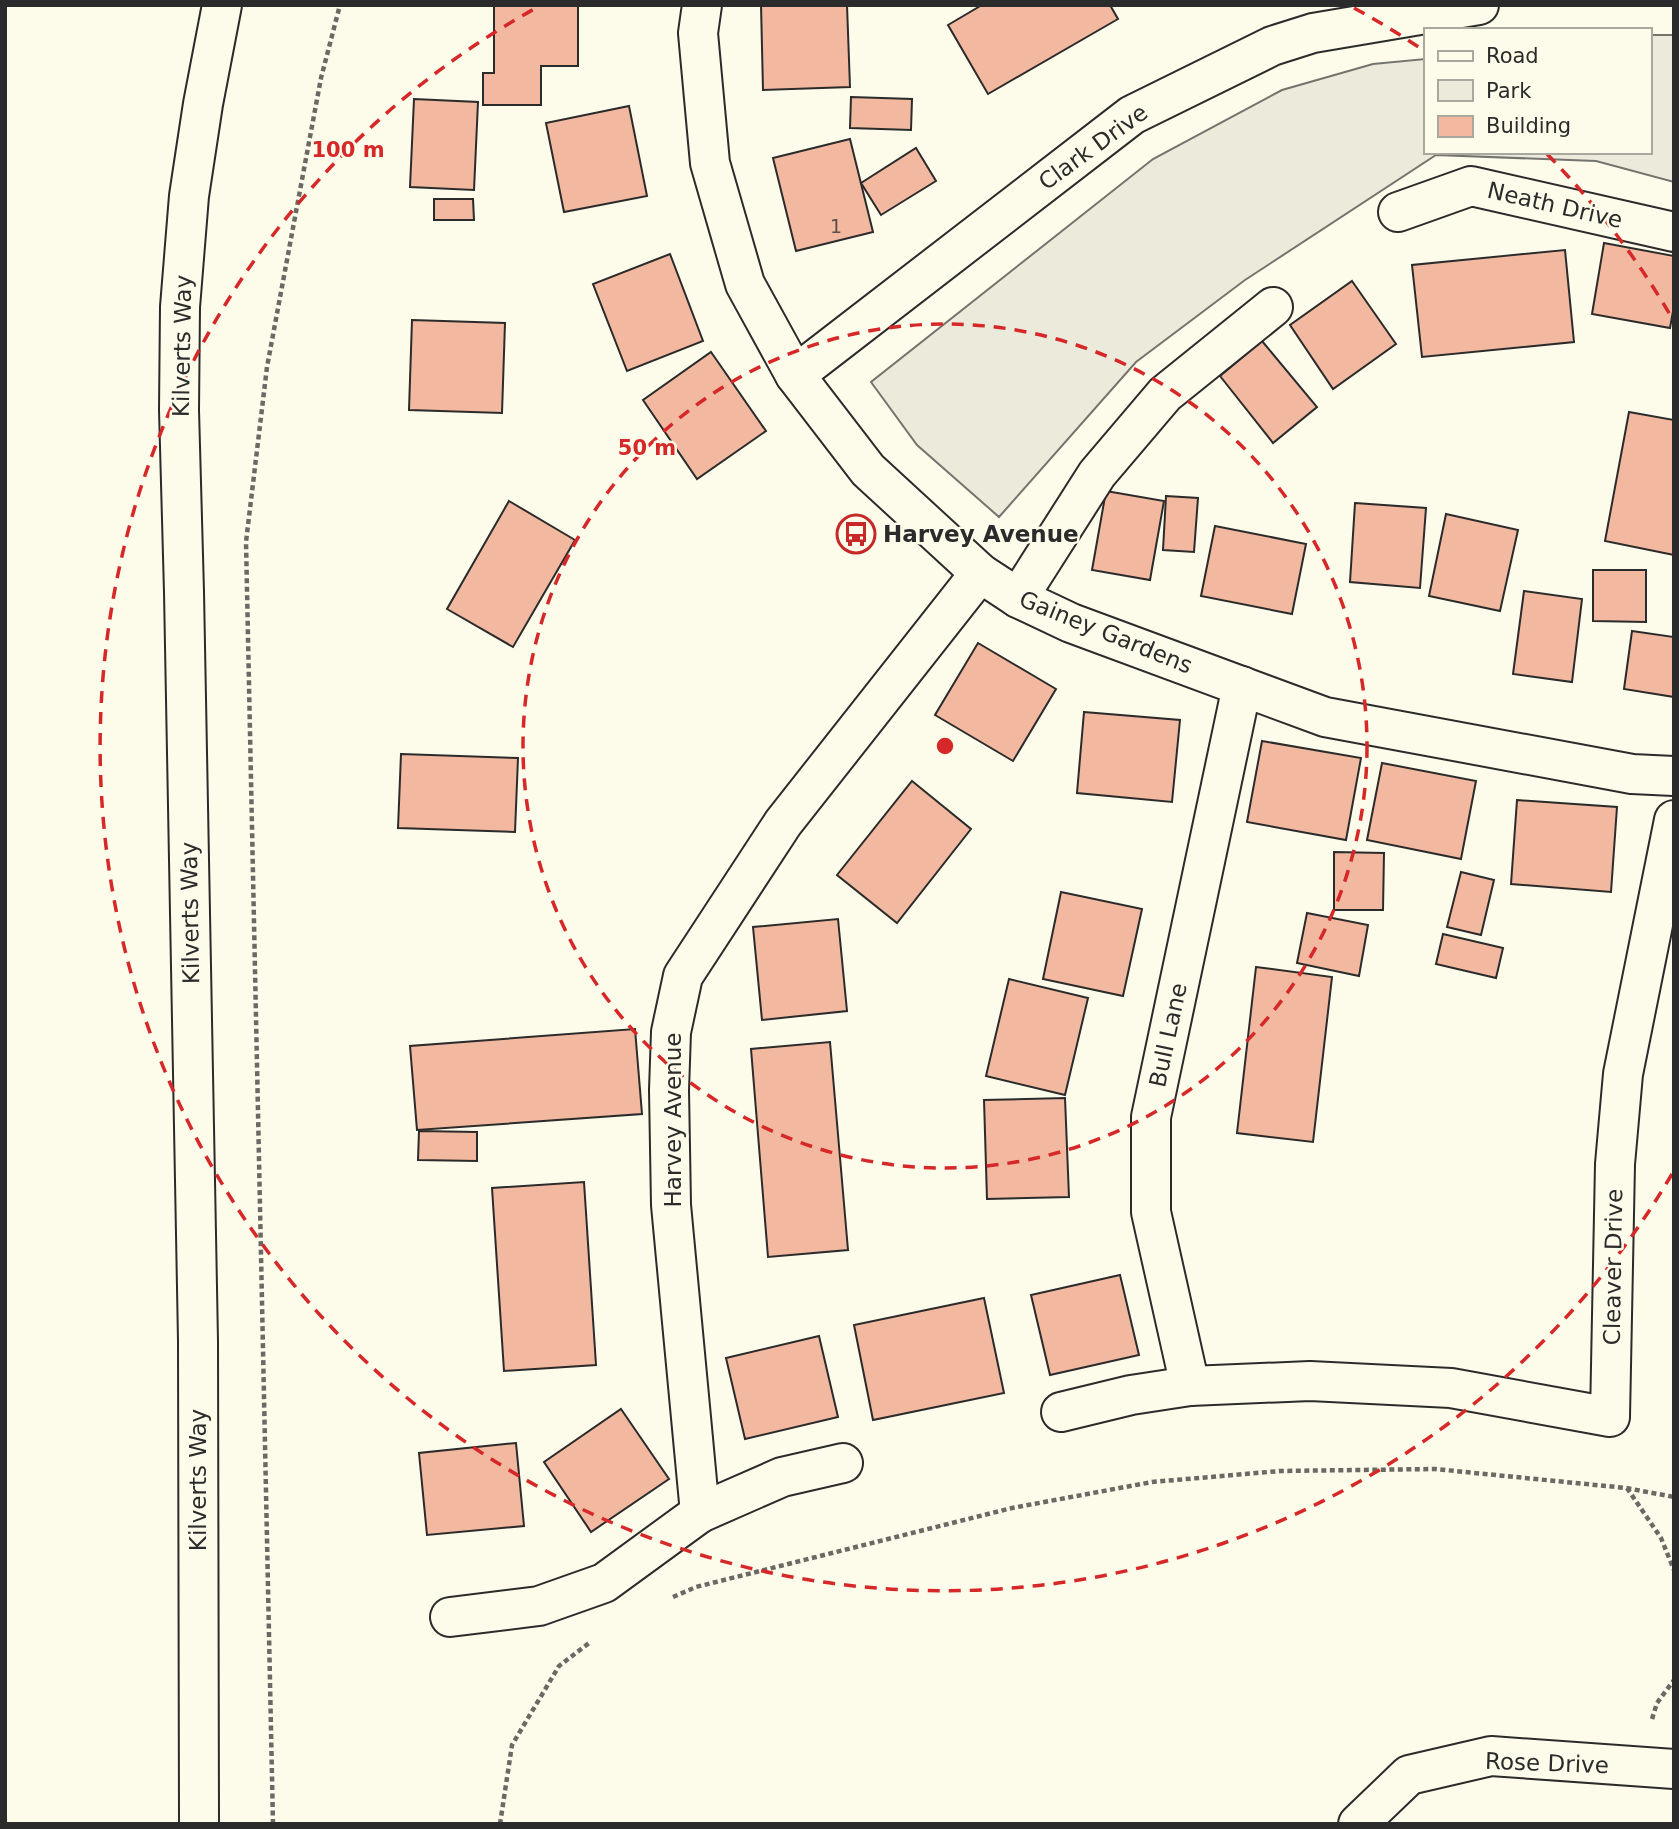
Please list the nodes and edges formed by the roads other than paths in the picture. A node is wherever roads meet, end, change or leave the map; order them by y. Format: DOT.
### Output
graph roads {
  1 [pos="222,5"];
  2 [pos="702,5"];
  3 [pos="1479,5"];
  4 [pos="1398,212"];
  5 [pos="1674,232"];
  6 [pos="1273,307"];
  7 [pos="795,374"];
  8 [pos="980,573"];
  9 [pos="1018,598"];
  10 [pos="1242,686"];
  11 [pos="1674,776"];
  12 [pos="1674,820"];
  13 [pos="1190,1386"];
  14 [pos="1062,1412"];
  15 [pos="843,1463"];
  16 [pos="700,1513"];
  17 [pos="450,1617"];
  18 [pos="1674,1769"];
  19 [pos="199,1824"];
  20 [pos="1358,1824"];
  1 -- 19 [label="street, Kilverts Way"];
  2 -- 7 [label="street, Gainey Gardens"];
  3 -- 7 [label="street, Clark Drive"];
  4 -- 5 [label="street, Neath Drive"];
  6 -- 9 [label="street"];
  7 -- 8 [label="street, Gainey Gardens"];
  8 -- 9 [label="street, Gainey Gardens"];
  8 -- 16 [label="street, Harvey Avenue"];
  9 -- 10 [label="street, Gainey Gardens"];
  10 -- 11 [label="street, Gainey Gardens"];
  10 -- 13 [label="street, Bull Lane"];
  12 -- 13 [label="street, Cleaver Drive"];
  13 -- 14 [label="street"];
  15 -- 16 [label="street"];
  16 -- 17 [label="street"];
  18 -- 20 [label="street, Rose Drive"];
}
